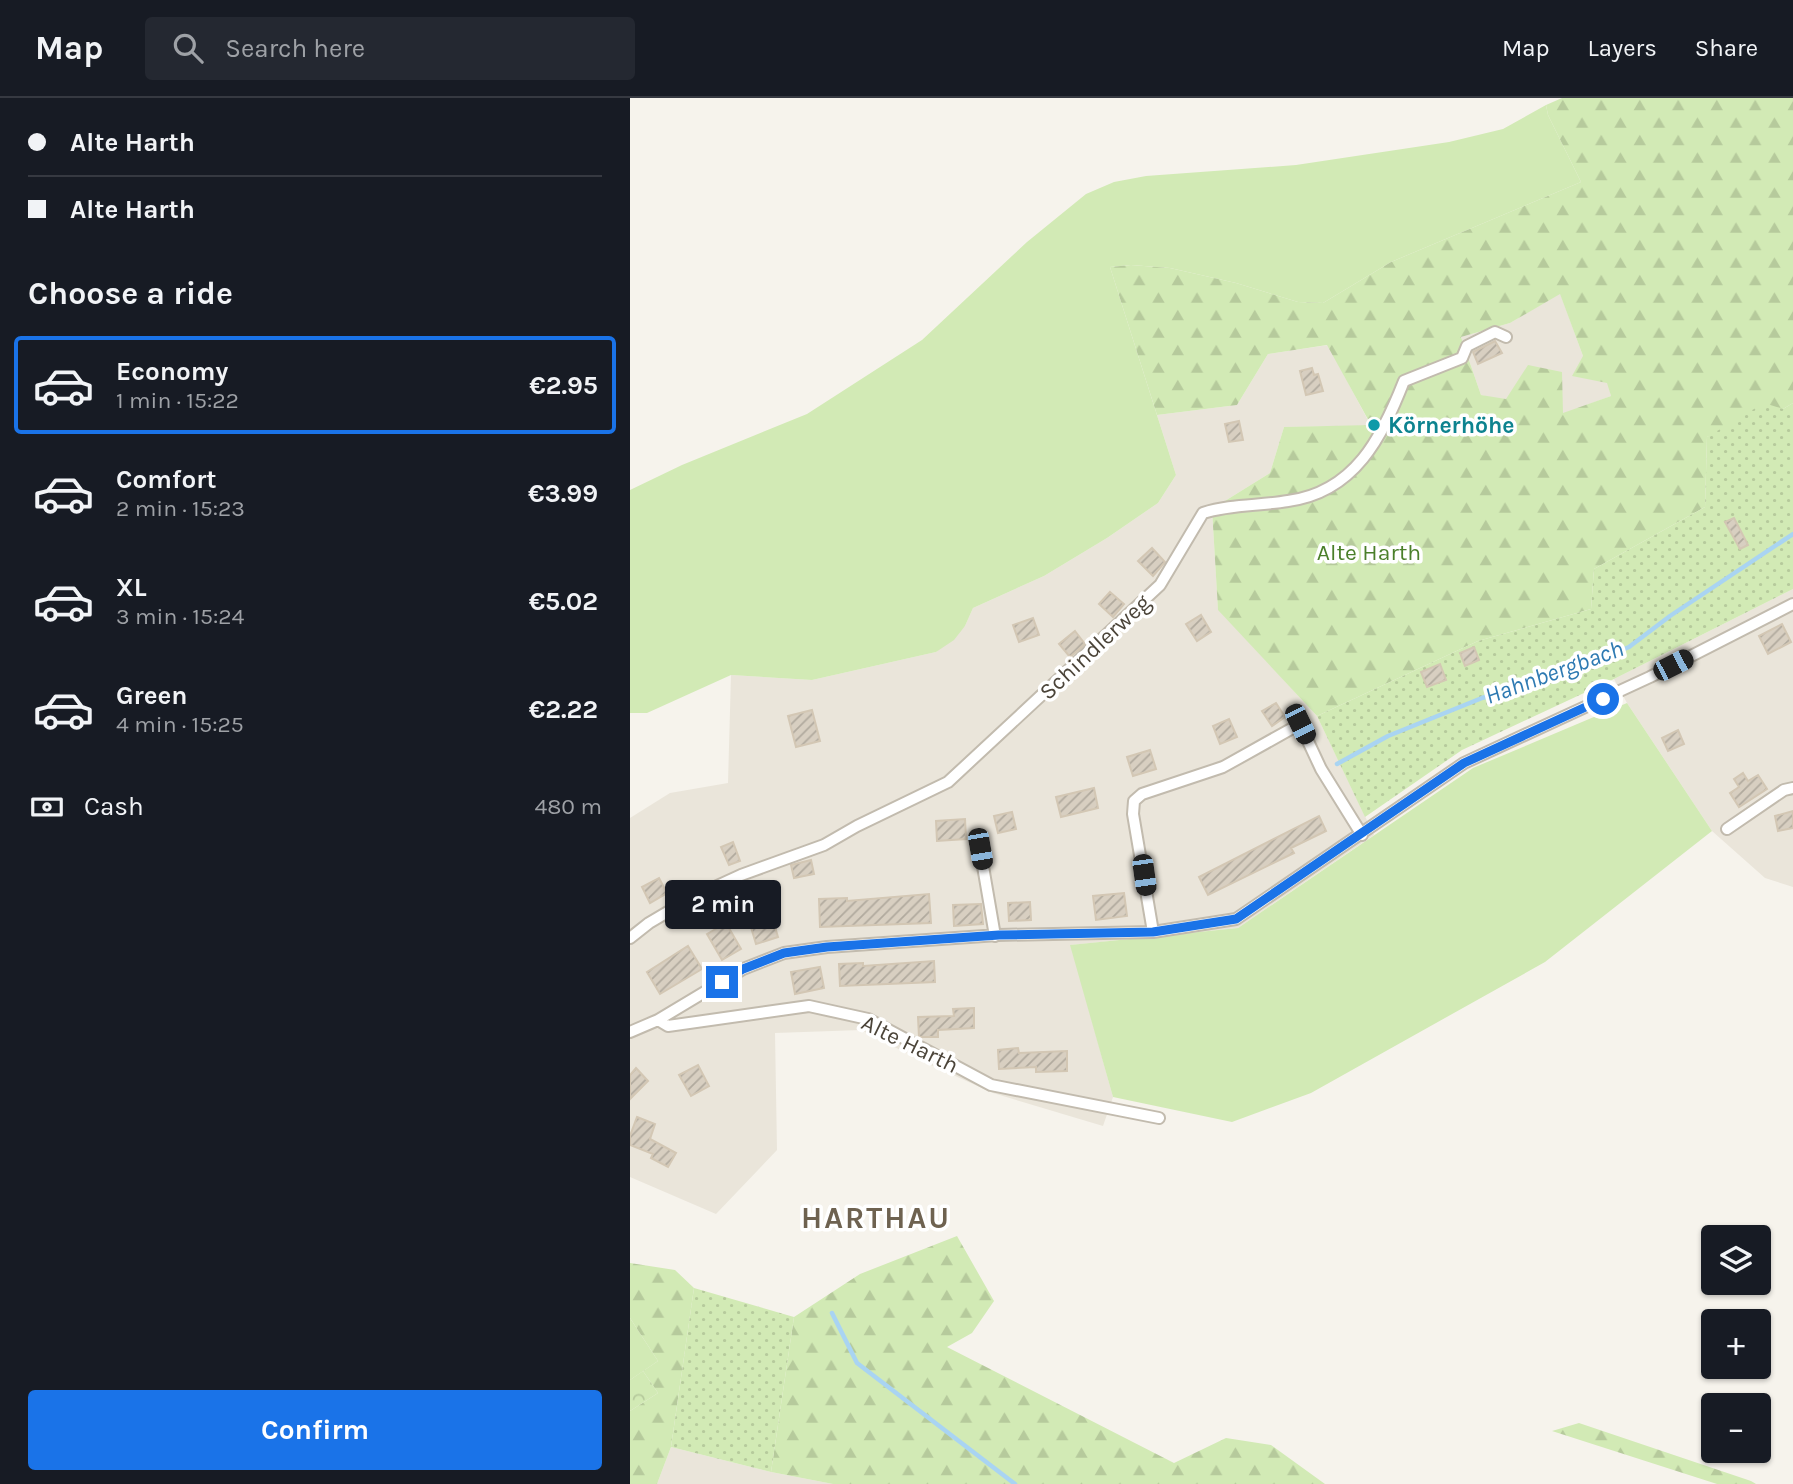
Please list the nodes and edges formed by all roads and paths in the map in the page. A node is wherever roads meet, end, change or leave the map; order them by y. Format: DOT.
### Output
graph roads {
  1 [pos="1506,337"];
  2 [pos="1793,604"];
  3 [pos="1793,788"];
  4 [pos="1727,829"];
  5 [pos="1362,835"];
  6 [pos="980,849"];
  7 [pos="1153,932"];
  8 [pos="995,936"];
  9 [pos="630,938"];
  10 [pos="658,1020"];
  11 [pos="630,1032"];
  12 [pos="1159,1118"];
  1 -- 9 [label="street, Schindlerweg"];
  2 -- 5 [label="street, Alte Harth"];
  3 -- 4 [label="street"];
  5 -- 7 [label="street, Alte Harth"];
  5 -- 7 [label="street"];
  6 -- 8 [label="street"];
  7 -- 8 [label="street, Alte Harth"];
  8 -- 10 [label="street, Alte Harth"];
  10 -- 11 [label="street, Alte Harth"];
  10 -- 12 [label="street, Alte Harth"];
}
